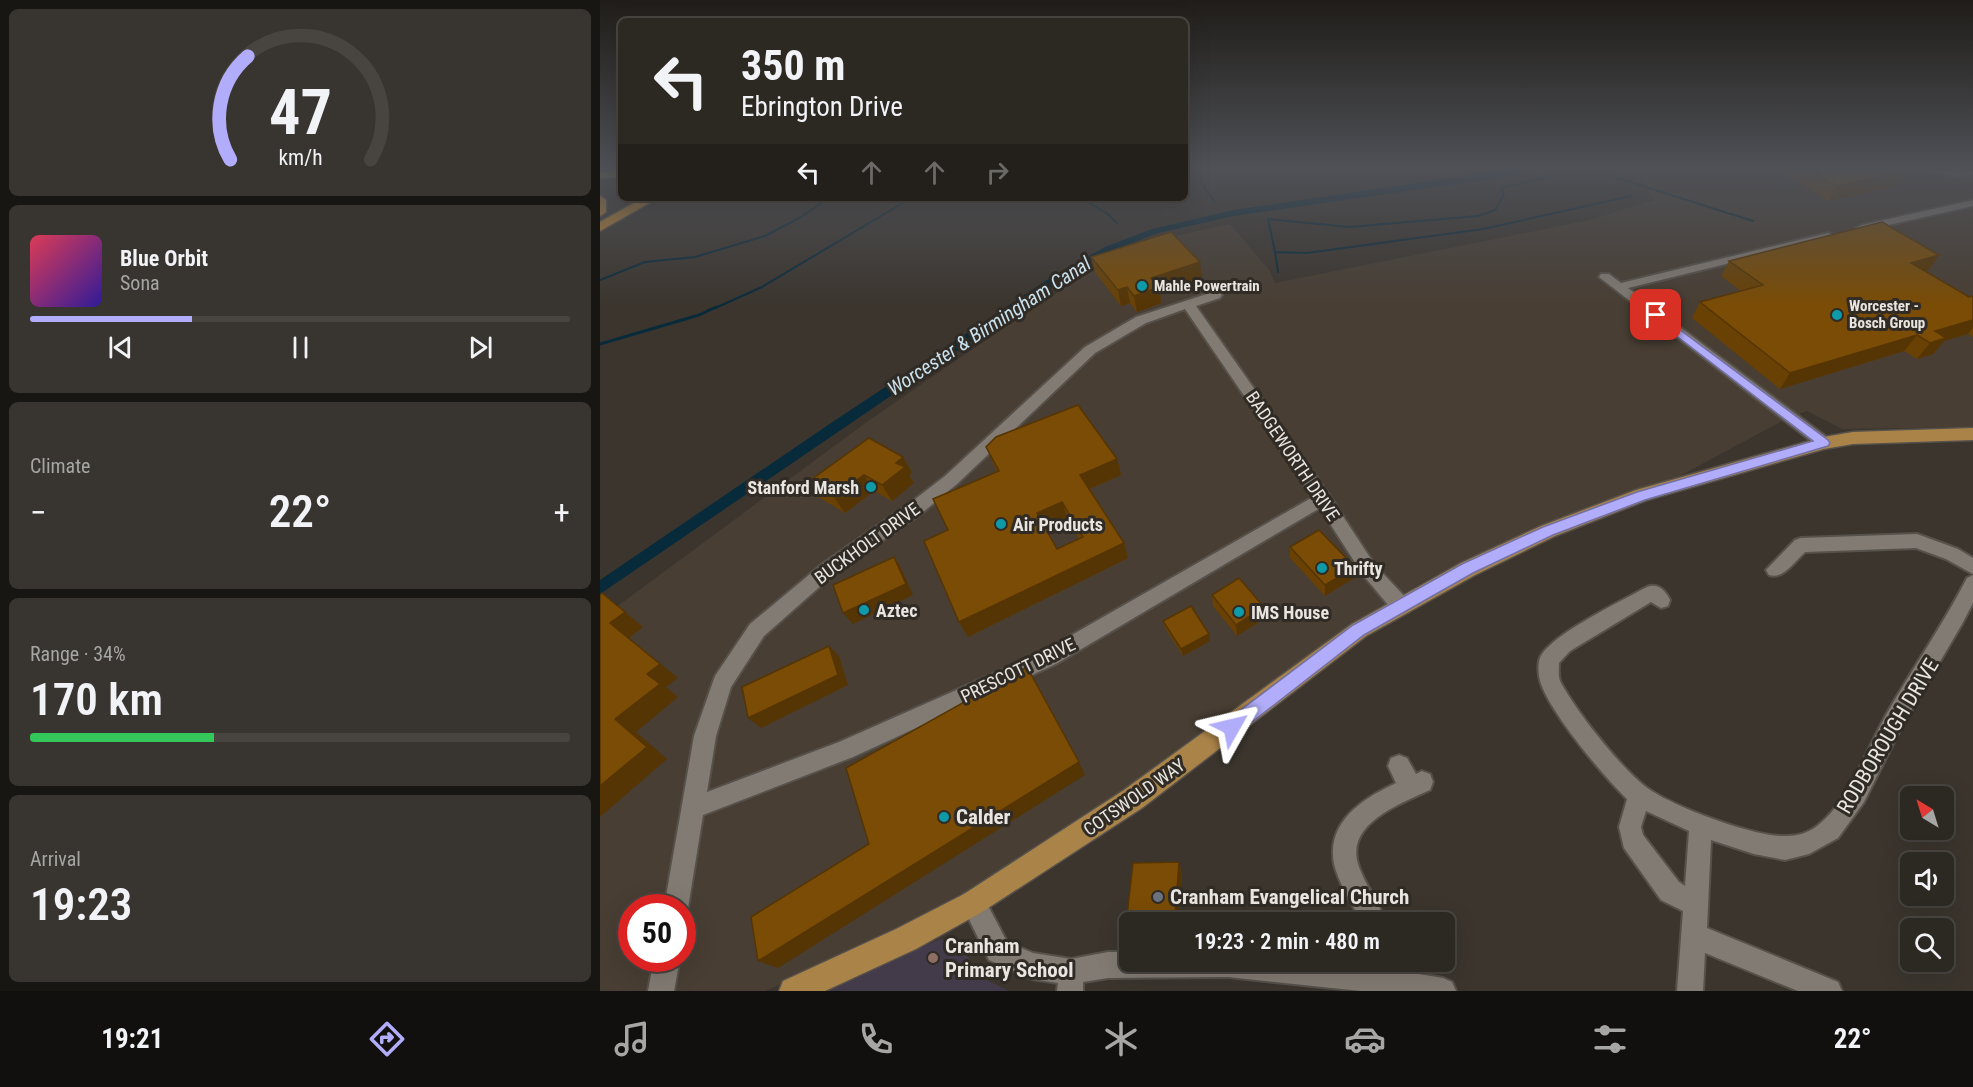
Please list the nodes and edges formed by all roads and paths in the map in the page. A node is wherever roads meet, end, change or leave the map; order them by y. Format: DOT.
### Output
graph roads {
  1 [pos="625,213"];
  2 [pos="1928,213"];
  3 [pos="600,227"];
  4 [pos="1605,277"];
  5 [pos="1619,287"];
  6 [pos="1216,296"];
  7 [pos="1188,304"];
  8 [pos="1973,434"];
  9 [pos="1824,443"];
  10 [pos="1323,499"];
  11 [pos="1973,567"];
  12 [pos="1775,570"];
  13 [pos="1973,583"];
  14 [pos="1661,600"];
  15 [pos="1401,606"];
  16 [pos="1399,766"];
  17 [pos="1639,795"];
  18 [pos="695,807"];
  19 [pos="1701,824"];
  20 [pos="679,894"];
  21 [pos="973,903"];
  22 [pos="1695,904"];
  23 [pos="1369,912"];
  24 [pos="1693,935"];
  25 [pos="1119,965"];
  26 [pos="664,972"];
  27 [pos="1378,972"];
  28 [pos="1071,982"];
  29 [pos="661,991"];
  30 [pos="793,991"];
  31 [pos="1443,991"];
  32 [pos="1690,991"];
  33 [pos="1829,991"];
  1 -- 3 [label="highway"];
  2 -- 5 [label="street"];
  4 -- 5 [label="street"];
  5 -- 9 [label="street"];
  6 -- 7 [label="street, BUCKHOLT DRIVE"];
  7 -- 10 [label="street, BADGEWORTH DRIVE"];
  7 -- 18 [label="street, BUCKHOLT DRIVE"];
  8 -- 9 [label="main road, COTSWOLD WAY"];
  9 -- 15 [label="main road, COTSWOLD WAY"];
  10 -- 15 [label="street, BADGEWORTH DRIVE"];
  10 -- 18 [label="street, PRESCOTT DRIVE"];
  11 -- 12 [label="street"];
  13 -- 19 [label="street, RODBOROUGH DRIVE"];
  14 -- 17 [label="street, RODBOROUGH DRIVE"];
  15 -- 21 [label="main road, COTSWOLD WAY"];
  16 -- 23 [label="street"];
  17 -- 19 [label="street, RODBOROUGH DRIVE"];
  17 -- 22 [label="street"];
  18 -- 20 [label="street, BUCKHOLT DRIVE"];
  19 -- 22 [label="street"];
  21 -- 28 [label="street"];
  21 -- 30 [label="main road, COTSWOLD WAY"];
  22 -- 24 [label="street"];
  24 -- 32 [label="street"];
  24 -- 33 [label="street"];
  25 -- 28 [label="street"];
  26 -- 29 [label="street"];
  27 -- 31 [label="street"];
}
